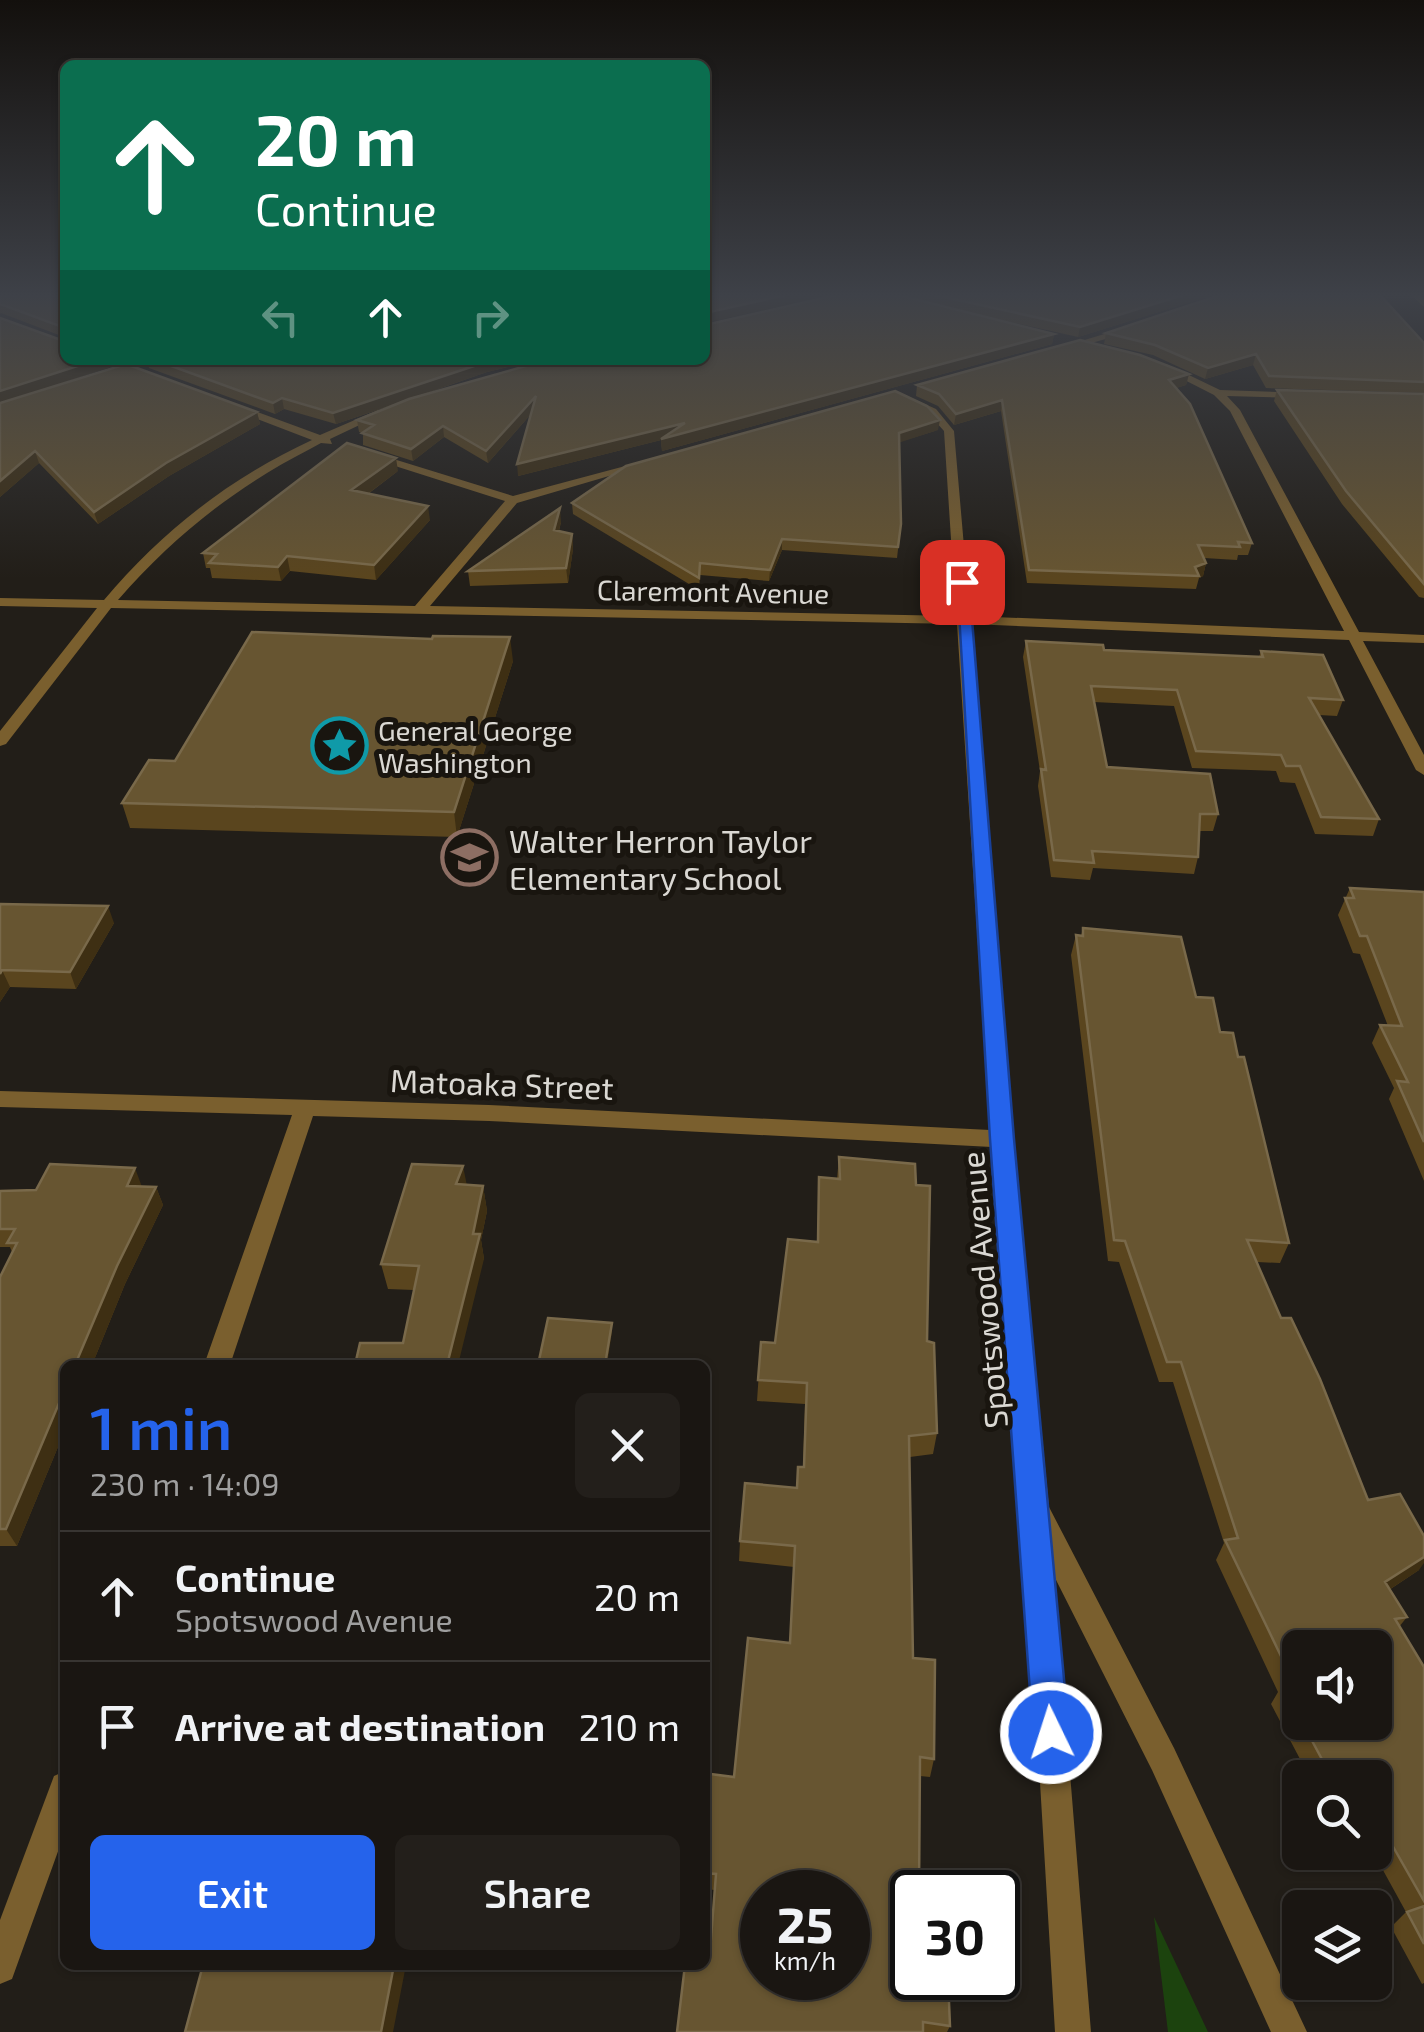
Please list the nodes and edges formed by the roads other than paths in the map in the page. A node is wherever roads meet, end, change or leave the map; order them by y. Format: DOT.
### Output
graph roads {
  1 [pos="913,390"];
  2 [pos="1211,390"];
  3 [pos="1218,393"];
  4 [pos="1311,396"];
  5 [pos="215,400"];
  6 [pos="396,408"];
  7 [pos="320,439"];
  8 [pos="340,446"];
  9 [pos="358,451"];
  10 [pos="666,458"];
  11 [pos="512,500"];
  12 [pos="0,602"];
  13 [pos="110,604"];
  14 [pos="418,612"];
  15 [pos="965,620"];
  16 [pos="1355,635"];
  17 [pos="1424,639"];
  18 [pos="0,741"];
  19 [pos="1424,770"];
  20 [pos="0,1099"];
  21 [pos="305,1109"];
  22 [pos="1002,1139"];
  23 [pos="218,1360"];
  24 [pos="1035,1509"];
  25 [pos="60,1801"];
  26 [pos="0,1967"];
  27 [pos="1073,2032"];
  28 [pos="1289,2032"];
  1 -- 15 [label="street, Spotswood Avenue"];
  2 -- 3 [label="street"];
  3 -- 4 [label="street"];
  3 -- 16 [label="street"];
  5 -- 7 [label="street"];
  6 -- 7 [label="street"];
  7 -- 8 [label="street"];
  7 -- 13 [label="street"];
  9 -- 11 [label="street"];
  10 -- 11 [label="street"];
  11 -- 14 [label="street"];
  12 -- 13 [label="street, Claremont Avenue"];
  13 -- 14 [label="street, Claremont Avenue"];
  13 -- 18 [label="street"];
  14 -- 15 [label="street, Claremont Avenue"];
  15 -- 16 [label="street, Claremont Avenue"];
  15 -- 22 [label="street, Spotswood Avenue"];
  16 -- 17 [label="street, Claremont Avenue"];
  16 -- 19 [label="street"];
  20 -- 21 [label="street, Matoaka Street"];
  21 -- 22 [label="street, Matoaka Street"];
  21 -- 23 [label="street"];
  22 -- 24 [label="street, Spotswood Avenue"];
  24 -- 27 [label="street"];
  24 -- 28 [label="street, Spotswood Avenue"];
  25 -- 26 [label="street"];
}
